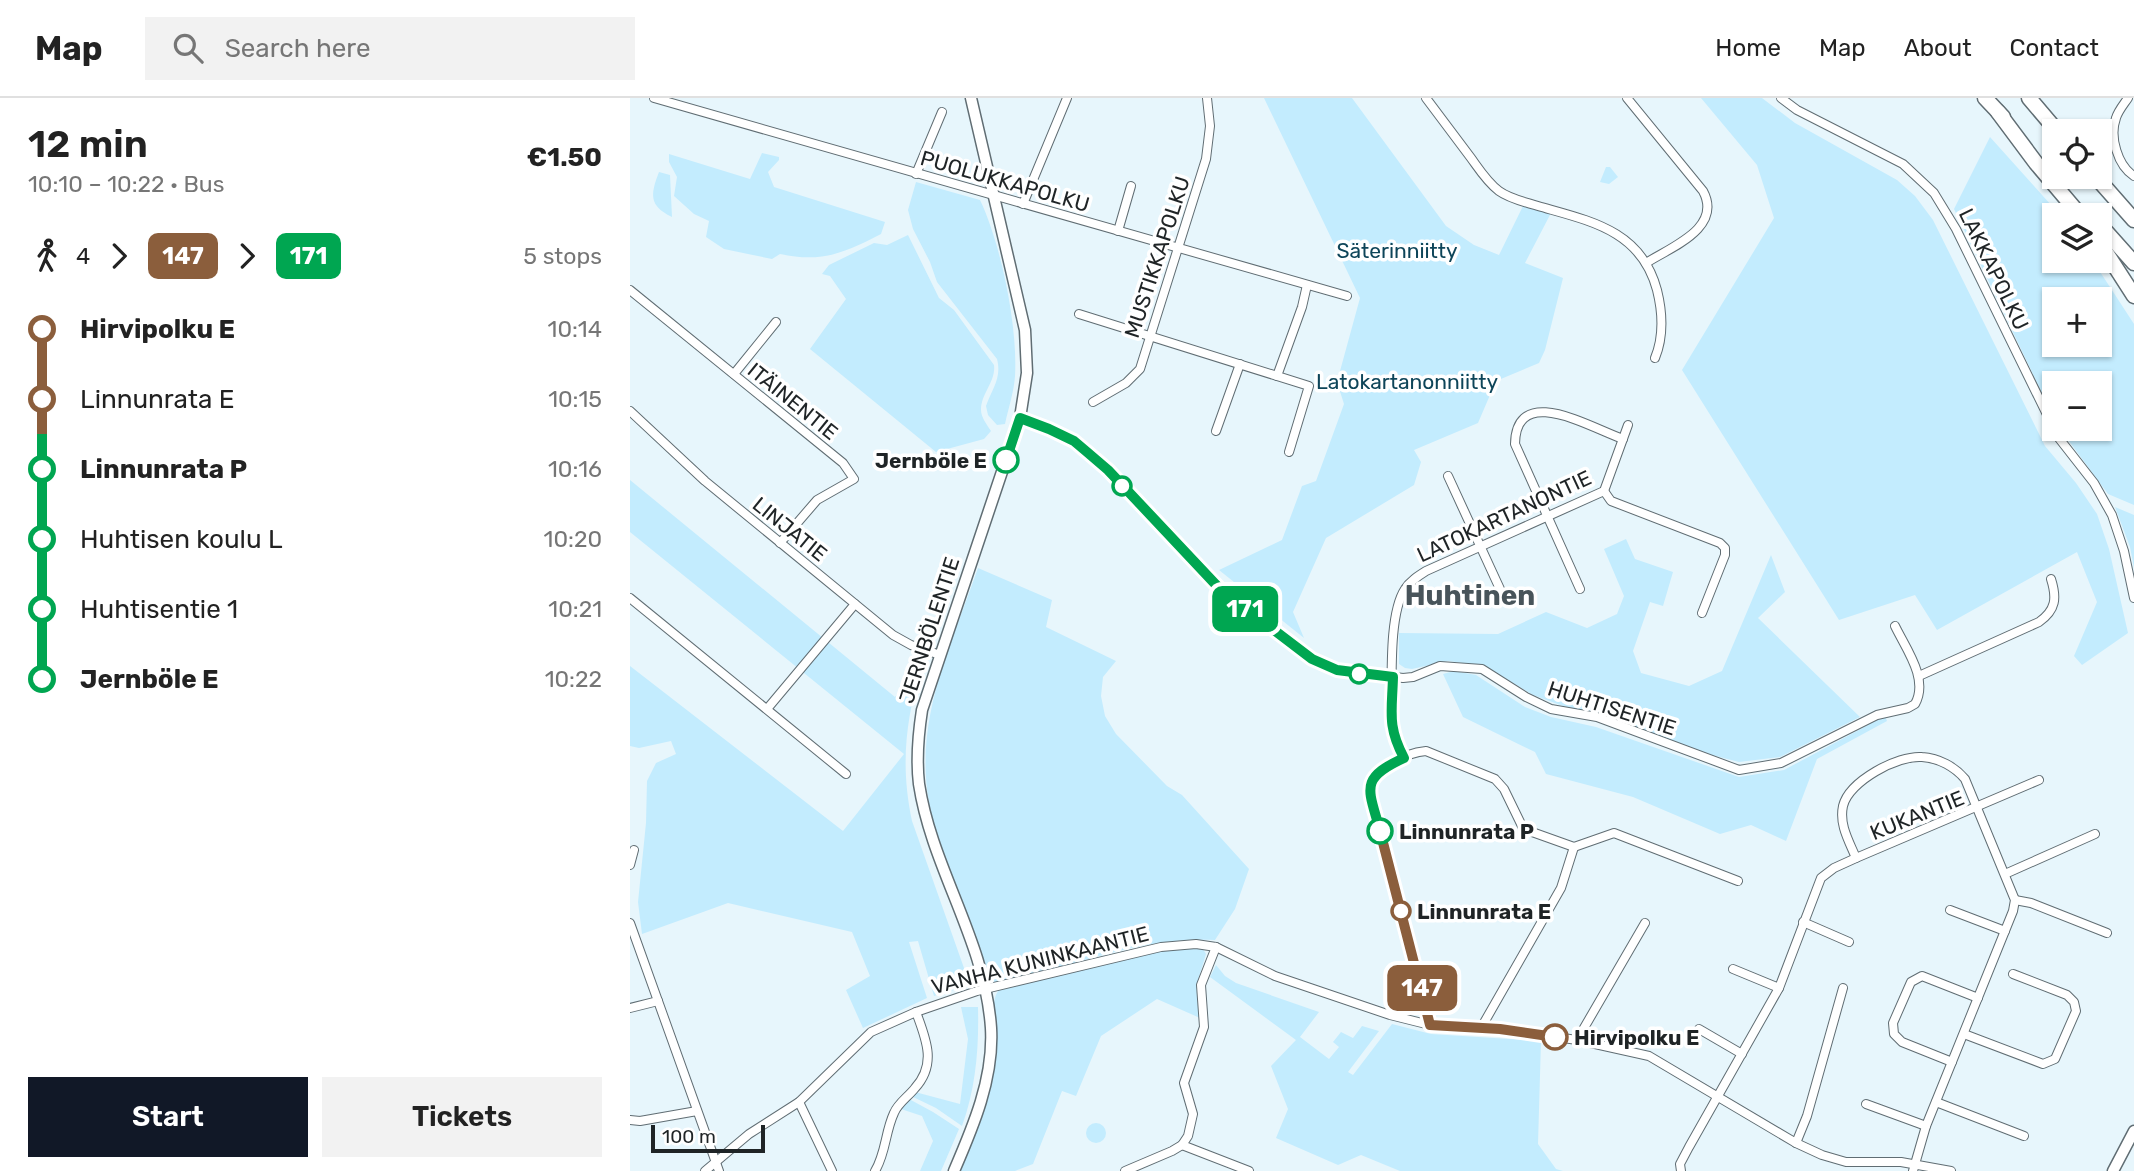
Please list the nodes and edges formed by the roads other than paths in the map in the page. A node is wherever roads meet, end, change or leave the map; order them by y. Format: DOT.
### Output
graph roads {
  1 [pos="653,98"];
  2 [pos="971,98"];
  3 [pos="1067,98"];
  4 [pos="1207,98"];
  5 [pos="1426,98"];
  6 [pos="1627,98"];
  7 [pos="1781,98"];
  8 [pos="1985,98"];
  9 [pos="2029,98"];
  10 [pos="2128,98"];
  11 [pos="942,112"];
  12 [pos="1998,112"];
  13 [pos="2047,119"];
  14 [pos="2042,161"];
  15 [pos="916,174"];
  16 [pos="2134,176"];
  17 [pos="1131,186"];
  18 [pos="2068,189"];
  19 [pos="2107,189"];
  20 [pos="994,196"];
  21 [pos="2070,203"];
  22 [pos="2080,203"];
  23 [pos="1023,204"];
  24 [pos="2134,220"];
  25 [pos="1118,231"];
  26 [pos="2112,238"];
  27 [pos="1179,248"];
  28 [pos="2112,262"];
  29 [pos="2134,262"];
  30 [pos="1646,263"];
  31 [pos="1307,285"];
  32 [pos="630,290"];
  33 [pos="1347,296"];
  34 [pos="2134,296"];
  35 [pos="1079,314"];
  36 [pos="776,322"];
  37 [pos="1151,336"];
  38 [pos="1655,358"];
  39 [pos="1240,364"];
  40 [pos="734,374"];
  41 [pos="1277,376"];
  42 [pos="1093,402"];
  43 [pos="630,411"];
  44 [pos="1020,418"];
  45 [pos="1628,425"];
  46 [pos="1216,430"];
  47 [pos="1623,439"];
  48 [pos="1289,452"];
  49 [pos="1448,476"];
  50 [pos="1604,492"];
  51 [pos="1546,517"];
  52 [pos="780,543"];
  53 [pos="1480,546"];
  54 [pos="2051,579"];
  55 [pos="1500,589"];
  56 [pos="1580,589"];
  57 [pos="630,598"];
  58 [pos="2134,598"];
  59 [pos="855,604"];
  60 [pos="1702,613"];
  61 [pos="1895,626"];
  62 [pos="940,655"];
  63 [pos="1919,676"];
  64 [pos="1393,677"];
  65 [pos="767,709"];
  66 [pos="1404,758"];
  67 [pos="846,774"];
  68 [pos="2039,780"];
  69 [pos="1976,806"];
  70 [pos="2095,834"];
  71 [pos="1574,847"];
  72 [pos="634,850"];
  73 [pos="1856,858"];
  74 [pos="630,865"];
  75 [pos="2005,874"];
  76 [pos="1738,881"];
  77 [pos="2015,900"];
  78 [pos="1950,910"];
  79 [pos="1803,922"];
  80 [pos="630,923"];
  81 [pos="1645,923"];
  82 [pos="2005,932"];
  83 [pos="2107,933"];
  84 [pos="1849,942"];
  85 [pos="1216,947"];
  86 [pos="1733,970"];
  87 [pos="2013,974"];
  88 [pos="1779,988"];
  89 [pos="1843,988"];
  90 [pos="986,990"];
  91 [pos="1978,998"];
  92 [pos="658,1001"];
  93 [pos="630,1008"];
  94 [pos="916,1012"];
  95 [pos="1430,1025"];
  96 [pos="1481,1028"];
  97 [pos="1699,1029"];
  98 [pos="1964,1034"];
  99 [pos="1577,1040"];
  100 [pos="1742,1054"];
  101 [pos="1952,1062"];
  102 [pos="1718,1098"];
  103 [pos="799,1102"];
  104 [pos="1936,1102"];
  105 [pos="1866,1104"];
  106 [pos="697,1111"];
  107 [pos="630,1119"];
  108 [pos="1926,1126"];
  109 [pos="2134,1131"];
  110 [pos="2024,1136"];
  111 [pos="1796,1143"];
  112 [pos="1182,1145"];
  113 [pos="717,1167"];
  114 [pos="1914,1168"];
  115 [pos="705,1171"];
  116 [pos="832,1171"];
  117 [pos="875,1171"];
  118 [pos="954,1171"];
  119 [pos="1125,1171"];
  120 [pos="1249,1171"];
  121 [pos="1681,1171"];
  122 [pos="1951,1171"];
  123 [pos="2113,1171"];
  1 -- 15 [label="street, PUOLUKKAPOLKU"];
  2 -- 20 [label="street, JERNBÖLENTIE"];
  3 -- 23 [label="street"];
  4 -- 27 [label="street, MUSTIKKAPOLKU"];
  5 -- 30 [label="street"];
  6 -- 30 [label="street"];
  7 -- 58 [label="street, LAKKAPOLKU"];
  8 -- 12 [label="highway"];
  9 -- 13 [label="highway"];
  10 -- 16 [label="street"];
  11 -- 15 [label="street"];
  12 -- 14 [label="highway"];
  12 -- 21 [label="highway"];
  15 -- 20 [label="street, PUOLUKKAPOLKU"];
  17 -- 25 [label="street"];
  18 -- 22 [label="highway"];
  19 -- 24 [label="highway"];
  20 -- 23 [label="street, PUOLUKKAPOLKU"];
  20 -- 44 [label="street, JERNBÖLENTIE"];
  23 -- 25 [label="street, PUOLUKKAPOLKU"];
  25 -- 27 [label="street, PUOLUKKAPOLKU"];
  26 -- 29 [label="highway"];
  27 -- 31 [label="street, PUOLUKKAPOLKU"];
  27 -- 37 [label="street, MUSTIKKAPOLKU"];
  28 -- 34 [label="highway"];
  30 -- 38 [label="street"];
  31 -- 33 [label="street, PUOLUKKAPOLKU"];
  31 -- 41 [label="street"];
  32 -- 40 [label="street, ITÄINENTIE"];
  35 -- 37 [label="street"];
  36 -- 40 [label="street"];
  37 -- 39 [label="street"];
  37 -- 42 [label="street, MUSTIKKAPOLKU"];
  39 -- 41 [label="street"];
  39 -- 46 [label="street"];
  40 -- 52 [label="street, ITÄINENTIE"];
  41 -- 48 [label="street"];
  43 -- 52 [label="street, LINJATIE"];
  44 -- 62 [label="street, JERNBÖLENTIE"];
  44 -- 64 [label="street, HUHTISENTIE"];
  45 -- 47 [label="street, LATOKARTANONTIE"];
  47 -- 50 [label="street, LATOKARTANONTIE"];
  47 -- 51 [label="street"];
  49 -- 53 [label="street"];
  50 -- 51 [label="street, LATOKARTANONTIE"];
  50 -- 60 [label="street"];
  51 -- 53 [label="street, LATOKARTANONTIE"];
  51 -- 56 [label="street"];
  52 -- 59 [label="street, LINJATIE"];
  53 -- 55 [label="street"];
  53 -- 64 [label="street, LATOKARTANONTIE"];
  54 -- 63 [label="street"];
  57 -- 65 [label="street"];
  59 -- 62 [label="street, LINJATIE"];
  59 -- 65 [label="street"];
  61 -- 63 [label="street"];
  62 -- 90 [label="street, JERNBÖLENTIE"];
  63 -- 64 [label="street, HUHTISENTIE"];
  64 -- 66 [label="street, LATOKARTANONTIE"];
  65 -- 67 [label="street"];
  66 -- 71 [label="street"];
  66 -- 95 [label="street"];
  68 -- 69 [label="street"];
  69 -- 73 [label="street, KUKANTIE"];
  69 -- 73 [label="street"];
  69 -- 75 [label="street, KUKANTIE"];
  70 -- 75 [label="street"];
  71 -- 76 [label="street"];
  71 -- 96 [label="street"];
  72 -- 74 [label="street"];
  73 -- 79 [label="street, KUKANTIE"];
  75 -- 77 [label="street, KUKANTIE"];
  77 -- 82 [label="street"];
  77 -- 83 [label="street"];
  78 -- 82 [label="street"];
  79 -- 84 [label="street"];
  79 -- 88 [label="street, KUKANTIE"];
  80 -- 92 [label="street"];
  81 -- 99 [label="street"];
  82 -- 91 [label="street"];
  85 -- 90 [label="street, VANHA KUNINKAANTIE"];
  85 -- 95 [label="street"];
  85 -- 112 [label="street"];
  86 -- 88 [label="street"];
  87 -- 98 [label="street"];
  88 -- 100 [label="street, KUKANTIE"];
  89 -- 111 [label="street"];
  90 -- 94 [label="street, VANHA KUNINKAANTIE"];
  90 -- 118 [label="street, JERNBÖLENTIE"];
  91 -- 98 [label="street"];
  91 -- 101 [label="street"];
  92 -- 93 [label="street"];
  92 -- 106 [label="street"];
  94 -- 103 [label="street, VANHA KUNINKAANTIE"];
  94 -- 117 [label="street"];
  95 -- 96 [label="street"];
  96 -- 99 [label="street"];
  97 -- 100 [label="street"];
  98 -- 101 [label="street"];
  99 -- 102 [label="street"];
  100 -- 102 [label="street, KUKANTIE"];
  101 -- 104 [label="street"];
  102 -- 111 [label="street"];
  102 -- 121 [label="street, KUKANTIE"];
  103 -- 113 [label="street, VANHA KUNINKAANTIE"];
  103 -- 116 [label="street"];
  104 -- 108 [label="street"];
  104 -- 110 [label="street"];
  105 -- 108 [label="street"];
  106 -- 107 [label="street"];
  106 -- 113 [label="street"];
  108 -- 114 [label="street"];
  109 -- 123 [label="street"];
  111 -- 114 [label="street"];
  112 -- 119 [label="street"];
  112 -- 120 [label="street"];
  113 -- 115 [label="street, VANHA KUNINKAANTIE"];
  114 -- 122 [label="street"];
}
